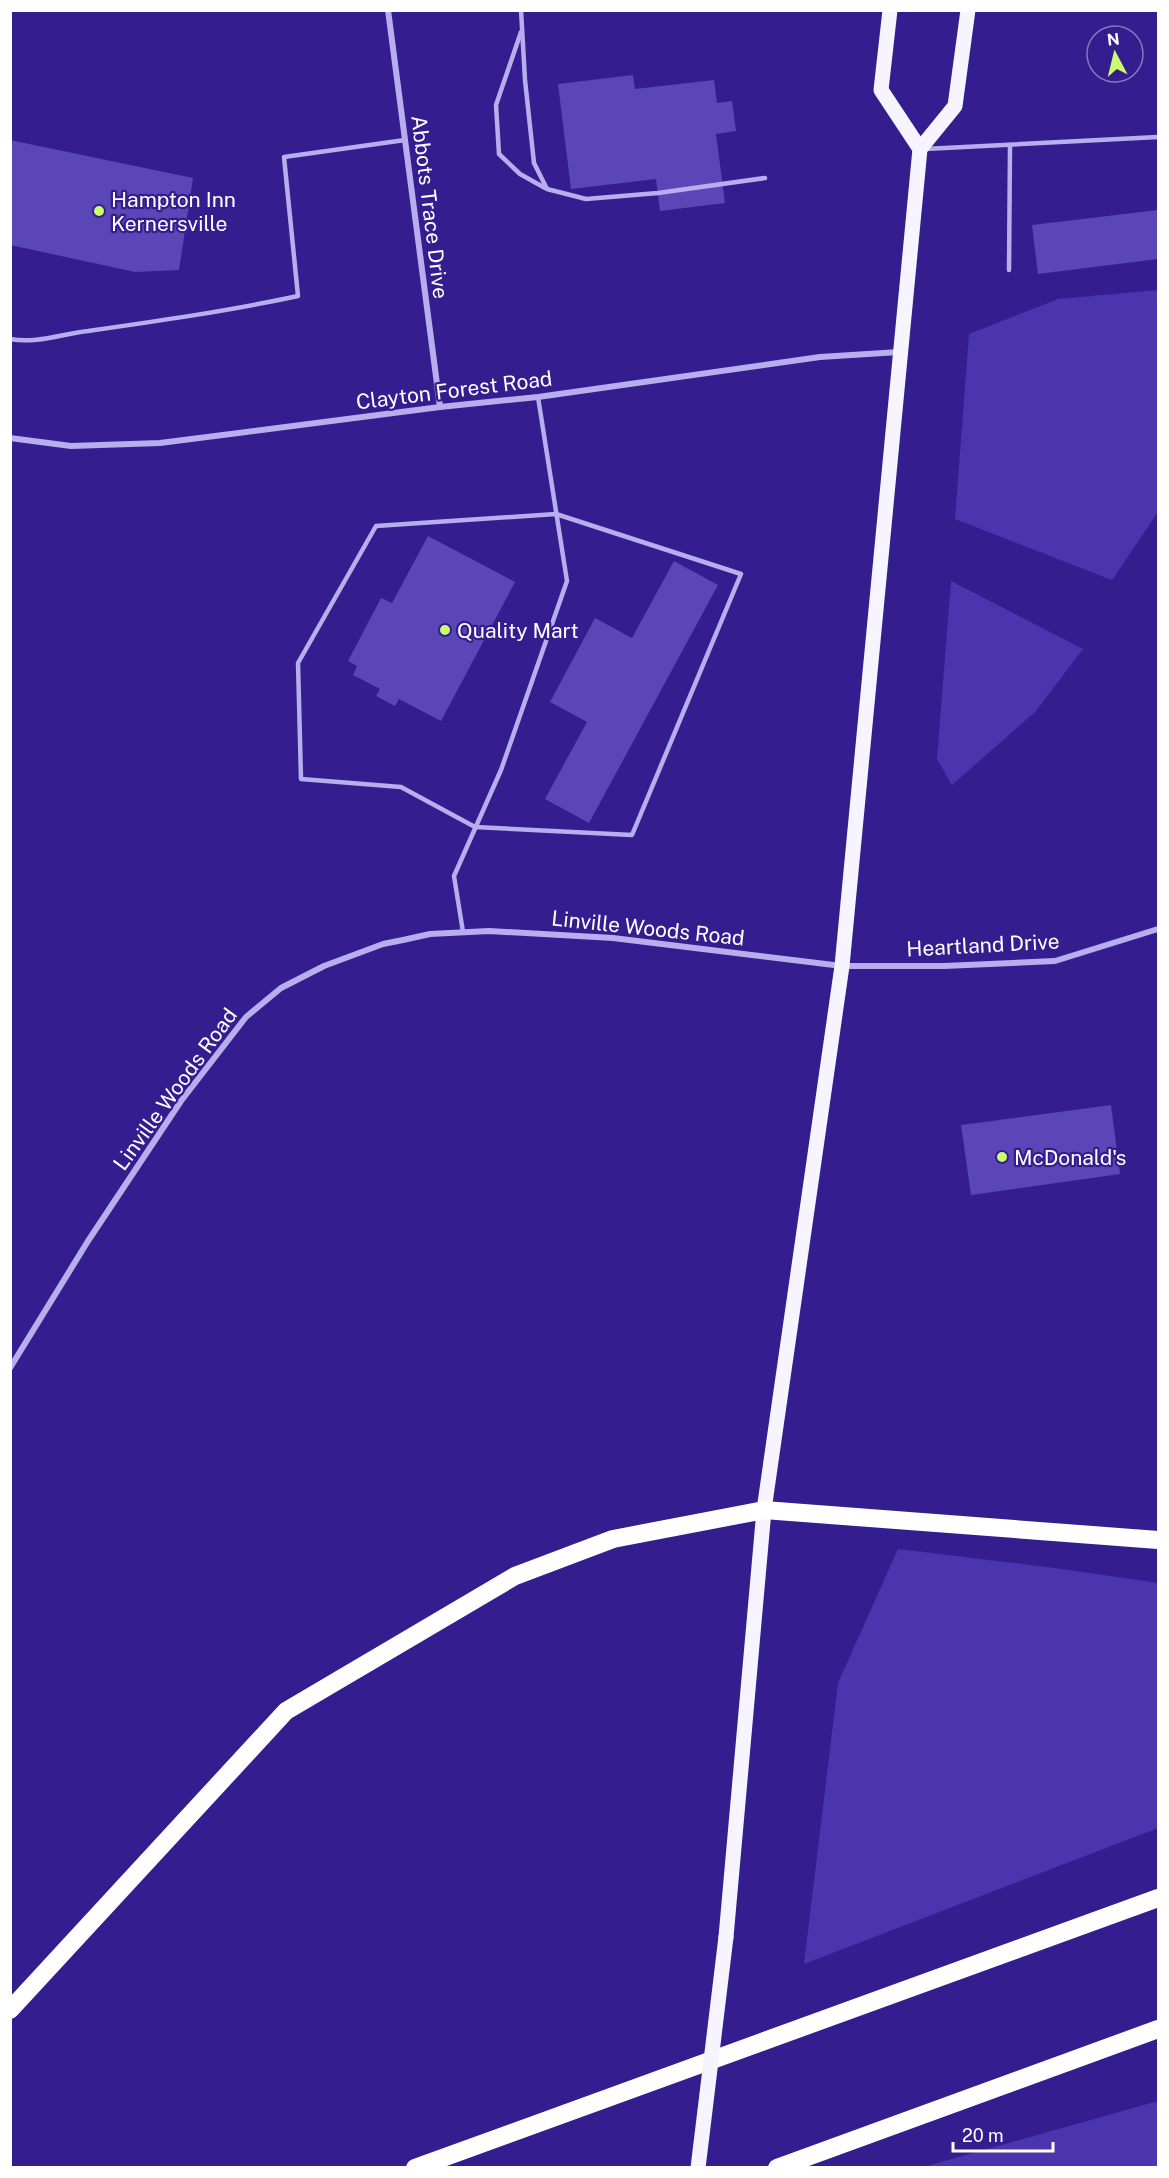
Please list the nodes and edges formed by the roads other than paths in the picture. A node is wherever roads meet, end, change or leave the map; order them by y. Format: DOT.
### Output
graph roads {
  1 [pos="388,10"];
  2 [pos="521,10"];
  3 [pos="890,10"];
  4 [pos="968,10"];
  5 [pos="522,29"];
  6 [pos="1158,137"];
  7 [pos="405,140"];
  8 [pos="1010,146"];
  9 [pos="920,149"];
  10 [pos="765,178"];
  11 [pos="547,189"];
  12 [pos="1010,270"];
  13 [pos="10,339"];
  14 [pos="900,352"];
  15 [pos="538,397"];
  16 [pos="440,407"];
  17 [pos="10,438"];
  18 [pos="556,514"];
  19 [pos="476,827"];
  20 [pos="1158,930"];
  21 [pos="463,932"];
  22 [pos="842,966"];
  23 [pos="10,1368"];
  24 [pos="764,1510"];
  25 [pos="1158,1540"];
  26 [pos="1158,1898"];
  27 [pos="10,2010"];
  28 [pos="1158,2029"];
  29 [pos="415,2168"];
  30 [pos="698,2168"];
  31 [pos="777,2168"];
  1 -- 7 [label="street, Abbots Trace Drive"];
  2 -- 5 [label="lane"];
  3 -- 9 [label="main road"];
  4 -- 9 [label="main road"];
  5 -- 11 [label="lane"];
  5 -- 11 [label="lane"];
  6 -- 8 [label="lane"];
  7 -- 13 [label="lane"];
  7 -- 16 [label="street, Abbots Trace Drive"];
  8 -- 9 [label="lane"];
  8 -- 12 [label="lane"];
  9 -- 14 [label="main road"];
  10 -- 11 [label="lane"];
  14 -- 15 [label="street, Clayton Forest Road"];
  14 -- 22 [label="main road"];
  15 -- 16 [label="street, Clayton Forest Road"];
  15 -- 18 [label="lane"];
  16 -- 17 [label="street, Clayton Forest Road"];
  18 -- 19 [label="lane"];
  18 -- 19 [label="lane"];
  18 -- 19 [label="lane"];
  19 -- 21 [label="lane"];
  20 -- 22 [label="street, Heartland Drive"];
  21 -- 22 [label="street, Linville Woods Road"];
  21 -- 23 [label="street, Linville Woods Road"];
  22 -- 24 [label="main road"];
  24 -- 25 [label="highway"];
  24 -- 27 [label="highway"];
  24 -- 30 [label="main road, bridge"];
  26 -- 29 [label="highway"];
  28 -- 31 [label="highway"];
}
